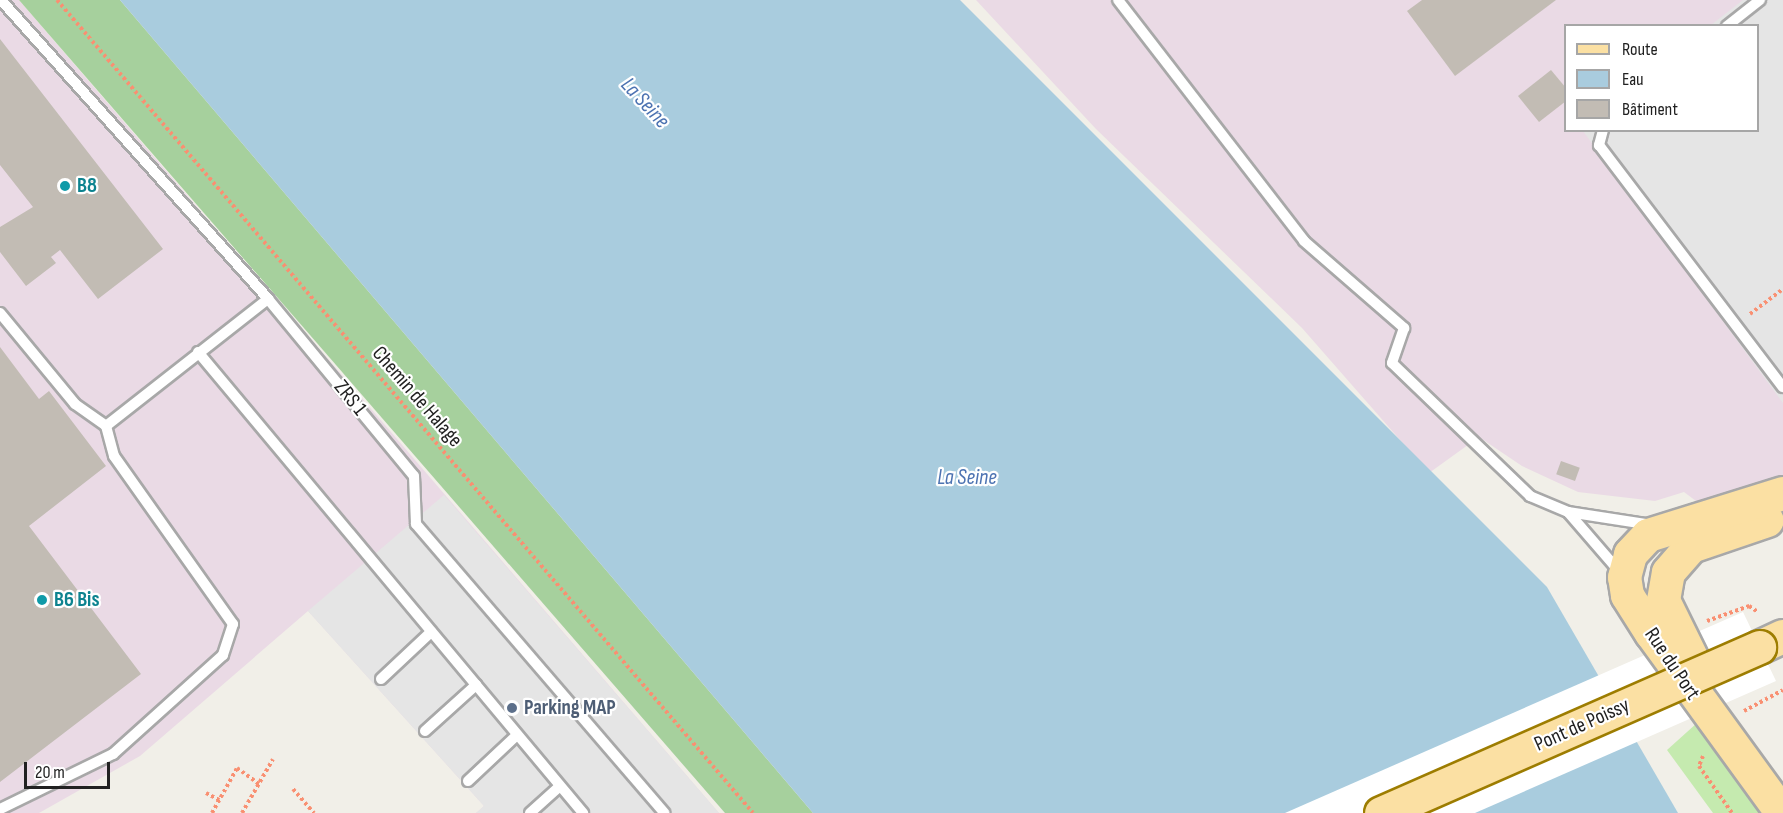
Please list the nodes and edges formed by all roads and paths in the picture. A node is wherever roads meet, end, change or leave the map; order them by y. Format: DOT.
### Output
graph roads {
  1 [pos="1,0"];
  2 [pos="57,0"];
  3 [pos="1118,0"];
  4 [pos="1760,0"];
  5 [pos="1730,24"];
  6 [pos="1602,132"];
  7 [pos="1783,289"];
  8 [pos="268,299"];
  9 [pos="0,313"];
  10 [pos="1735,326"];
  11 [pos="198,352"];
  12 [pos="1783,387"];
  13 [pos="106,426"];
  14 [pos="1783,493"];
  15 [pos="1568,512"];
  16 [pos="1783,515"];
  17 [pos="1667,527"];
  18 [pos="1624,577"];
  19 [pos="1758,612"];
  20 [pos="431,632"];
  21 [pos="1676,632"];
  22 [pos="1771,642"];
  23 [pos="381,679"];
  24 [pos="476,685"];
  25 [pos="1783,690"];
  26 [pos="1726,720"];
  27 [pos="425,731"];
  28 [pos="517,735"];
  29 [pos="273,759"];
  30 [pos="468,781"];
  31 [pos="259,784"];
  32 [pos="1783,785"];
  33 [pos="561,786"];
  34 [pos="293,789"];
  35 [pos="206,793"];
  36 [pos="219,800"];
  37 [pos="0,809"];
  38 [pos="212,813"];
  39 [pos="243,813"];
  40 [pos="314,813"];
  41 [pos="531,813"];
  42 [pos="583,813"];
  43 [pos="665,813"];
  44 [pos="753,813"];
  45 [pos="1381,813"];
  46 [pos="1782,813"];
  1 -- 8 [label="lane, ZRS 1"];
  2 -- 44 [label="path, Chemin de Halage"];
  3 -- 15 [label="lane, Rue du Port"];
  4 -- 5 [label="lane"];
  6 -- 10 [label="lane"];
  7 -- 10 [label="path"];
  8 -- 11 [label="lane"];
  8 -- 43 [label="lane, ZRS 1"];
  9 -- 13 [label="lane"];
  10 -- 12 [label="lane"];
  11 -- 13 [label="lane"];
  11 -- 20 [label="lane"];
  13 -- 37 [label="lane"];
  14 -- 17 [label="main road"];
  15 -- 17 [label="lane, Rue du Port"];
  15 -- 18 [label="lane, Rue du Port"];
  16 -- 21 [label="main road"];
  17 -- 18 [label="main road"];
  18 -- 46 [label="main road, Rue du Port"];
  19 -- 21 [label="path"];
  20 -- 23 [label="lane"];
  20 -- 24 [label="lane"];
  21 -- 26 [label="main road"];
  22 -- 45 [label="main road, Pont de Poissy, bridge"];
  24 -- 27 [label="lane"];
  24 -- 28 [label="lane"];
  25 -- 26 [label="path"];
  26 -- 32 [label="main road"];
  28 -- 30 [label="lane"];
  28 -- 33 [label="lane"];
  29 -- 31 [label="path"];
  31 -- 36 [label="path"];
  31 -- 39 [label="path"];
  33 -- 41 [label="lane"];
  33 -- 42 [label="lane"];
  34 -- 40 [label="path"];
  35 -- 36 [label="path"];
  36 -- 38 [label="path"];
}
